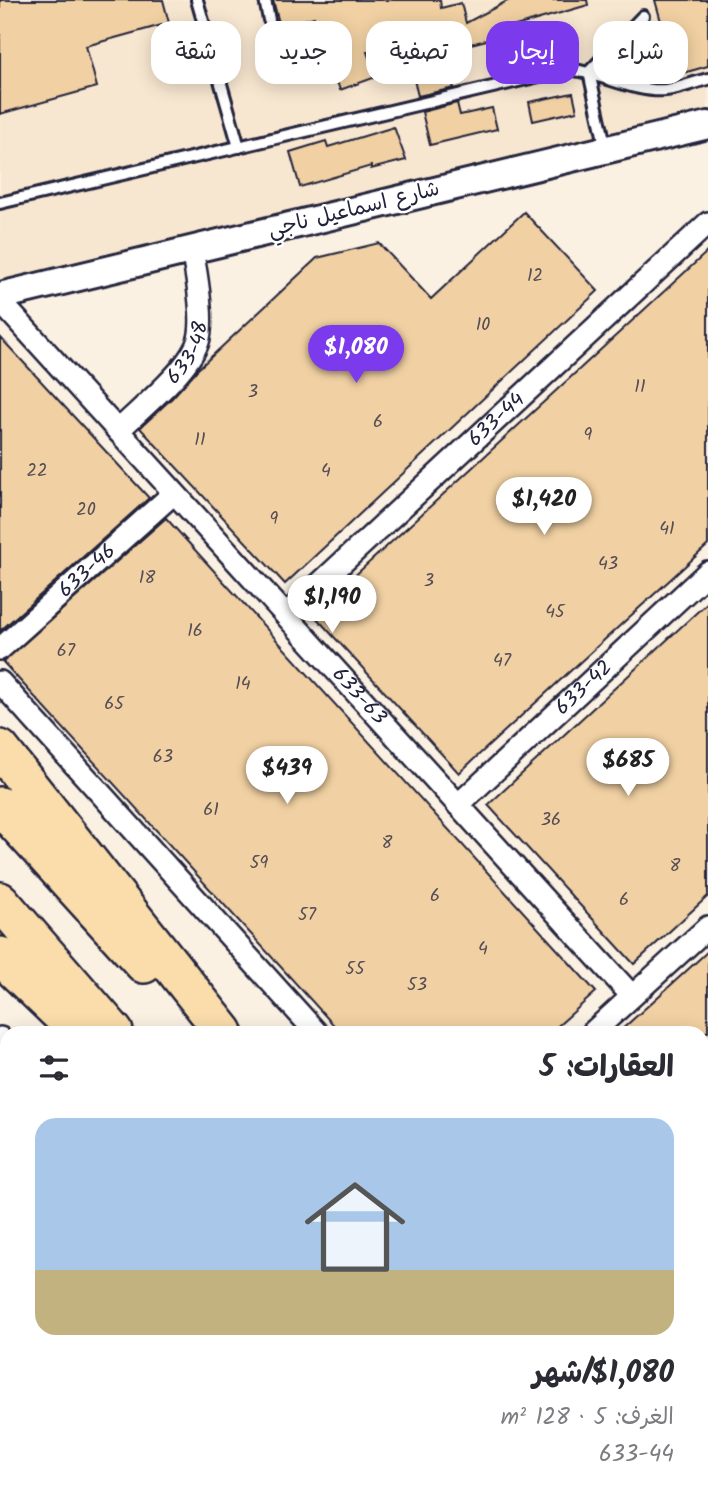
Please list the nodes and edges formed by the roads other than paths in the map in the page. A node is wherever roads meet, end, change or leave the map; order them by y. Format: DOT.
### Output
graph roads {
  1 [pos="197,0"];
  2 [pos="265,0"];
  3 [pos="643,16"];
  4 [pos="269,20"];
  5 [pos="589,72"];
  6 [pos="708,79"];
  7 [pos="708,125"];
  8 [pos="239,147"];
  9 [pos="606,149"];
  10 [pos="0,203"];
  11 [pos="708,223"];
  12 [pos="192,250"];
  13 [pos="0,299"];
  14 [pos="118,431"];
  15 [pos="174,493"];
  16 [pos="708,572"];
  17 [pos="286,615"];
  18 [pos="0,649"];
  19 [pos="0,682"];
  20 [pos="0,749"];
  21 [pos="458,805"];
  22 [pos="0,806"];
  23 [pos="0,901"];
  24 [pos="708,927"];
  25 [pos="0,956"];
  26 [pos="632,996"];
  27 [pos="73,1026"];
  28 [pos="109,1026"];
  29 [pos="204,1026"];
  30 [pos="219,1026"];
  31 [pos="311,1026"];
  32 [pos="600,1026"];
  1 -- 8 [label="lane"];
  2 -- 4 [label="lane"];
  3 -- 5 [label="lane"];
  5 -- 6 [label="lane"];
  5 -- 8 [label="lane"];
  5 -- 9 [label="lane"];
  7 -- 9 [label="street, شارع اسماعيل ناجي"];
  8 -- 10 [label="lane"];
  9 -- 12 [label="street, شارع اسماعيل ناجي"];
  11 -- 17 [label="street, 633-44"];
  12 -- 13 [label="street, شارع اسماعيل ناجي"];
  12 -- 14 [label="street, 633-48"];
  13 -- 14 [label="street, 633-63"];
  14 -- 15 [label="street, 633-63"];
  15 -- 17 [label="street, 633-63"];
  15 -- 18 [label="street, 633-46"];
  16 -- 21 [label="street, 633-42"];
  17 -- 21 [label="street, 633-63"];
  19 -- 31 [label="street"];
  20 -- 30 [label="highway"];
  21 -- 26 [label="street, 633-63"];
  22 -- 29 [label="highway"];
  23 -- 28 [label="highway"];
  24 -- 26 [label="street"];
  25 -- 27 [label="highway"];
  26 -- 32 [label="street"];
}
